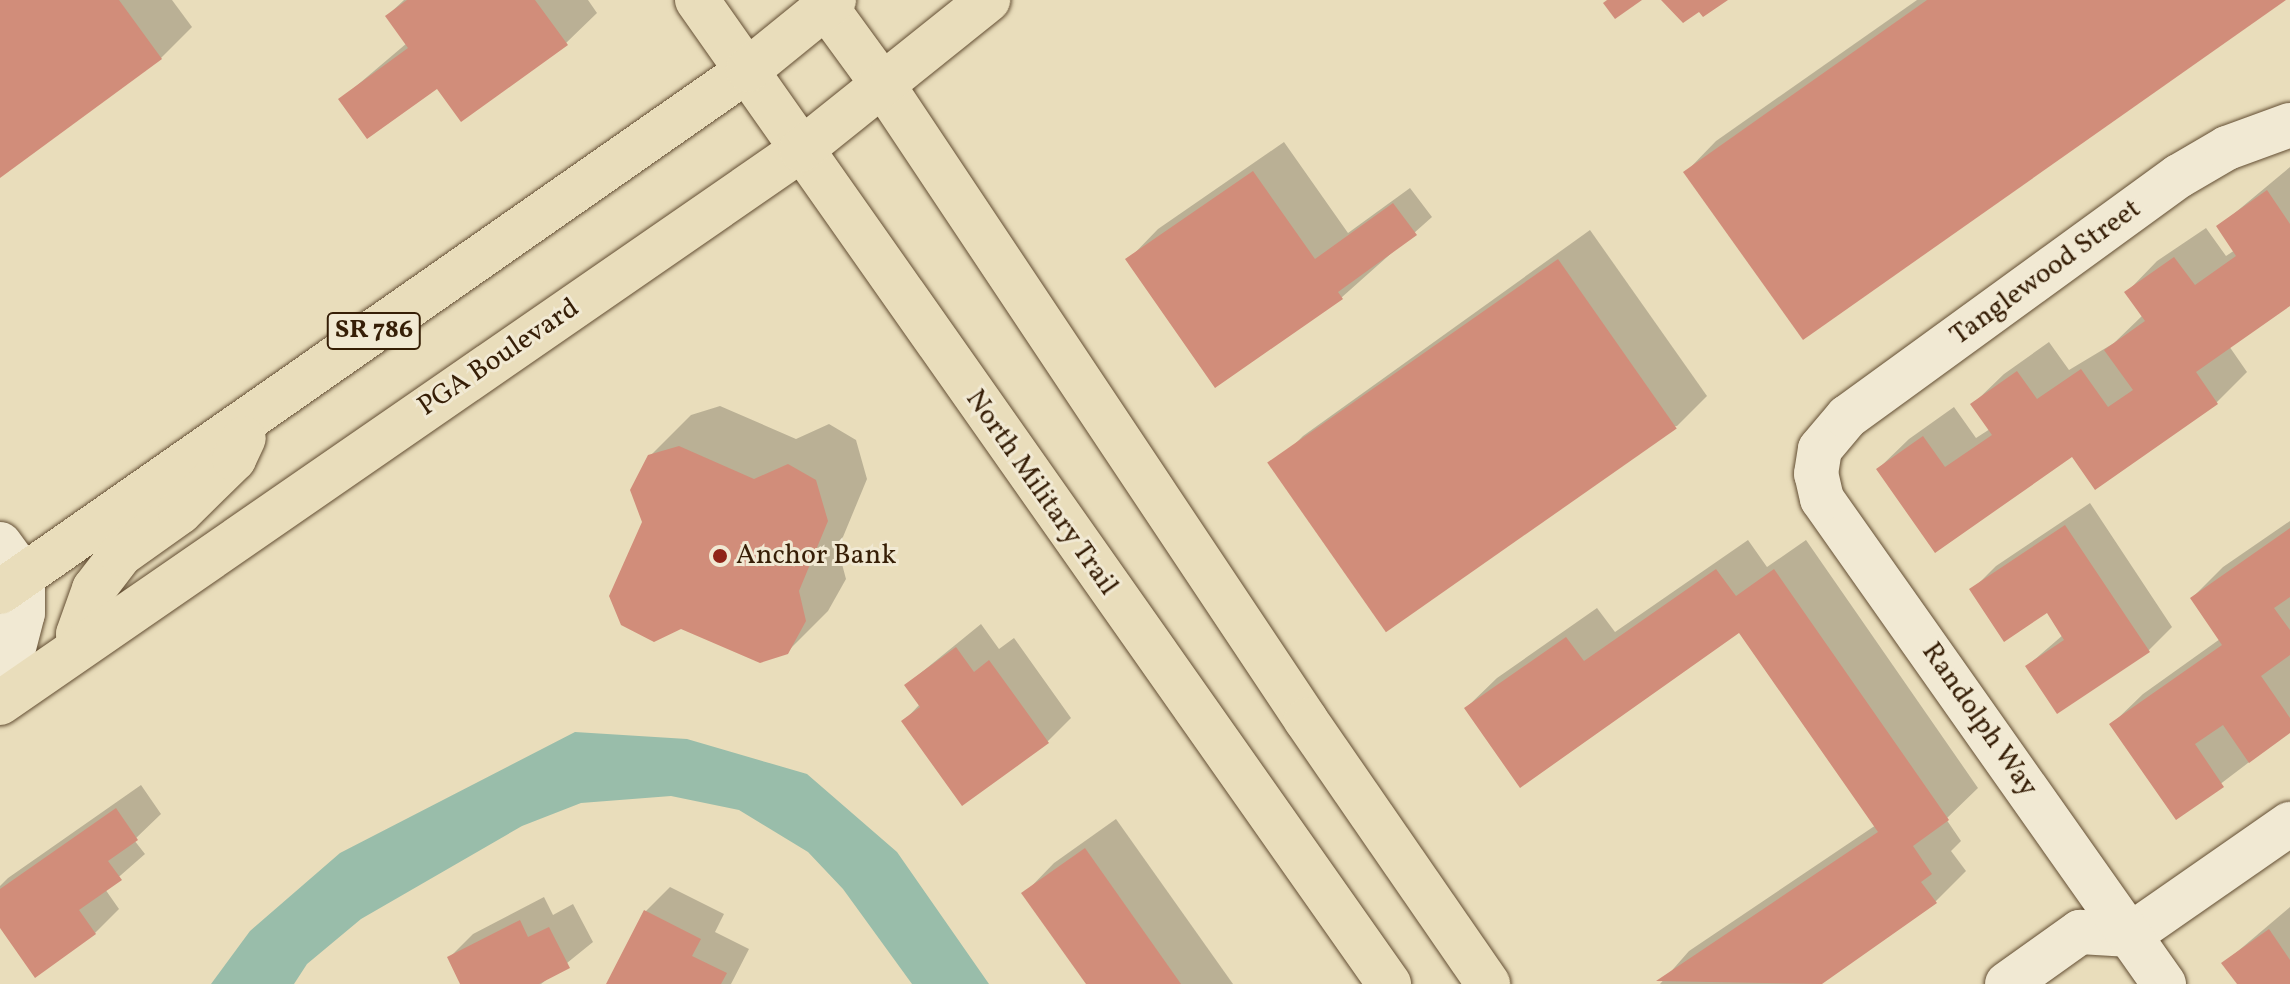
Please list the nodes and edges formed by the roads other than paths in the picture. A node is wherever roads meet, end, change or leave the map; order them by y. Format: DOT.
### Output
graph roads {
  1 [pos="697,0"];
  2 [pos="988,0"];
  3 [pos="827,2"];
  4 [pos="748,70"];
  5 [pos="883,85"];
  6 [pos="2290,125"];
  7 [pos="801,150"];
  8 [pos="256,414"];
  9 [pos="1820,449"];
  10 [pos="8,571"];
  11 [pos="80,646"];
  12 [pos="0,702"];
  13 [pos="2290,824"];
  14 [pos="2130,935"];
  15 [pos="1389,984"];
  16 [pos="1488,984"];
  17 [pos="2007,984"];
  18 [pos="2117,984"];
  19 [pos="2164,984"];
  1 -- 4 [label="main road, North Military Trail"];
  2 -- 5 [label="main road, PGA Boulevard"];
  3 -- 4 [label="main road, SR 786"];
  3 -- 5 [label="main road"];
  4 -- 7 [label="main road, North Military Trail"];
  4 -- 8 [label="main road, SR 786"];
  5 -- 7 [label="main road, PGA Boulevard"];
  5 -- 16 [label="main road"];
  6 -- 9 [label="street, Tanglewood Street"];
  7 -- 11 [label="main road, PGA Boulevard"];
  7 -- 15 [label="main road, North Military Trail"];
  8 -- 10 [label="main road, SR 786"];
  8 -- 11 [label="main road"];
  9 -- 14 [label="street, Randolph Way"];
  10 -- 12 [label="street"];
  11 -- 12 [label="main road, PGA Boulevard"];
  13 -- 14 [label="street"];
  14 -- 17 [label="street"];
  14 -- 18 [label="street"];
  14 -- 19 [label="street, Randolph Way"];
}
